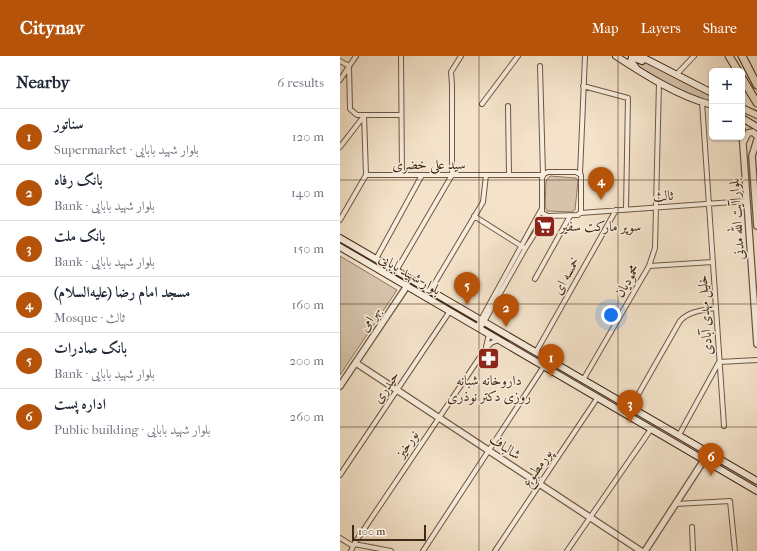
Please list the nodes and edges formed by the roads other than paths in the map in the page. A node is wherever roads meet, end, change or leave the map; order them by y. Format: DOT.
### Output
graph roads {
  1 [pos="356,56"];
  2 [pos="401,56"];
  3 [pos="461,56"];
  4 [pos="518,56"];
  5 [pos="585,56"];
  6 [pos="616,56"];
  7 [pos="640,56"];
  8 [pos="694,56"];
  9 [pos="729,56"];
  10 [pos="742,56"];
  11 [pos="340,61"];
  12 [pos="349,66"];
  13 [pos="540,66"];
  14 [pos="736,68"];
  15 [pos="639,71"];
  16 [pos="678,76"];
  17 [pos="340,80"];
  18 [pos="659,82"];
  19 [pos="745,83"];
  20 [pos="757,85"];
  21 [pos="583,86"];
  22 [pos="709,92"];
  23 [pos="702,102"];
  24 [pos="757,103"];
  25 [pos="482,104"];
  26 [pos="709,104"];
  27 [pos="508,106"];
  28 [pos="709,106"];
  29 [pos="745,109"];
  30 [pos="364,115"];
  31 [pos="402,115"];
  32 [pos="757,115"];
  33 [pos="745,120"];
  34 [pos="757,127"];
  35 [pos="757,136"];
  36 [pos="757,140"];
  37 [pos="743,141"];
  38 [pos="755,146"];
  39 [pos="340,147"];
  40 [pos="580,174"];
  41 [pos="366,175"];
  42 [pos="402,175"];
  43 [pos="422,175"];
  44 [pos="452,175"];
  45 [pos="486,175"];
  46 [pos="509,175"];
  47 [pos="543,175"];
  48 [pos="747,200"];
  49 [pos="756,200"];
  50 [pos="708,203"];
  51 [pos="655,207"];
  52 [pos="626,209"];
  53 [pos="541,210"];
  54 [pos="616,210"];
  55 [pos="580,213"];
  56 [pos="474,216"];
  57 [pos="546,216"];
  58 [pos="570,216"];
  59 [pos="340,220"];
  60 [pos="757,226"];
  61 [pos="340,238"];
  62 [pos="340,247"];
  63 [pos="524,247"];
  64 [pos="376,259"];
  65 [pos="712,262"];
  66 [pos="754,263"];
  67 [pos="648,266"];
  68 [pos="396,271"];
  69 [pos="535,279"];
  70 [pos="407,286"];
  71 [pos="430,291"];
  72 [pos="716,308"];
  73 [pos="450,311"];
  74 [pos="483,321"];
  75 [pos="479,328"];
  76 [pos="489,334"];
  77 [pos="498,340"];
  78 [pos="757,344"];
  79 [pos="484,351"];
  80 [pos="536,352"];
  81 [pos="757,360"];
  82 [pos="719,362"];
  83 [pos="356,363"];
  84 [pos="544,366"];
  85 [pos="584,380"];
  86 [pos="340,386"];
  87 [pos="397,390"];
  88 [pos="598,398"];
  89 [pos="631,407"];
  90 [pos="438,418"];
  91 [pos="724,426"];
  92 [pos="651,429"];
  93 [pos="679,435"];
  94 [pos="489,451"];
  95 [pos="704,460"];
  96 [pos="757,473"];
  97 [pos="340,475"];
  98 [pos="750,477"];
  99 [pos="757,481"];
  100 [pos="539,484"];
  101 [pos="757,491"];
  102 [pos="676,504"];
  103 [pos="589,517"];
  104 [pos="692,527"];
  105 [pos="340,538"];
  106 [pos="353,547"];
  107 [pos="391,551"];
  108 [pos="423,551"];
  109 [pos="496,551"];
  110 [pos="567,551"];
  111 [pos="641,551"];
  112 [pos="645,551"];
  113 [pos="693,551"];
  114 [pos="735,551"];
  1 -- 12 [label="street"];
  2 -- 31 [label="street"];
  3 -- 44 [label="street"];
  4 -- 25 [label="street"];
  5 -- 21 [label="street"];
  6 -- 15 [label="main road"];
  7 -- 16 [label="main road"];
  8 -- 16 [label="street"];
  9 -- 14 [label="main road"];
  10 -- 20 [label="main road"];
  11 -- 12 [label="street"];
  12 -- 17 [label="street"];
  12 -- 30 [label="street"];
  13 -- 47 [label="street"];
  15 -- 16 [label="main road"];
  15 -- 18 [label="main road"];
  16 -- 22 [label="main road"];
  18 -- 23 [label="main road"];
  18 -- 51 [label="street, محمودیان"];
  19 -- 24 [label="main road"];
  21 -- 40 [label="street"];
  21 -- 52 [label="street"];
  23 -- 26 [label="main road"];
  23 -- 28 [label="street"];
  23 -- 50 [label="street, خلیل مهدی آبادی"];
  27 -- 46 [label="street"];
  29 -- 32 [label="main road"];
  30 -- 31 [label="street"];
  30 -- 39 [label="street"];
  30 -- 41 [label="street"];
  31 -- 42 [label="street"];
  33 -- 34 [label="main road"];
  35 -- 37 [label="street"];
  36 -- 38 [label="street, بلوار آیت الله مدنی"];
  37 -- 48 [label="street, بلوار آیت الله مدنی"];
  38 -- 49 [label="street, بلوار آیت الله مدنی"];
  40 -- 47 [label="street"];
  40 -- 55 [label="street"];
  41 -- 42 [label="street, سید علی خضری"];
  41 -- 59 [label="street"];
  42 -- 43 [label="street, سید علی خضری"];
  43 -- 44 [label="street, سید علی خضری"];
  43 -- 64 [label="street"];
  44 -- 45 [label="street, سید علی خضری"];
  44 -- 68 [label="street"];
  45 -- 46 [label="street, سید علی خضری"];
  45 -- 56 [label="street"];
  46 -- 47 [label="street, سید علی خضری"];
  47 -- 53 [label="street"];
  48 -- 50 [label="street, ثالث"];
  48 -- 66 [label="street, بلوار آیت الله مدنی"];
  49 -- 60 [label="street, بلوار آیت الله مدنی"];
  50 -- 51 [label="street, ثالث"];
  50 -- 65 [label="street, خلیل مهدی آبادی"];
  51 -- 52 [label="street, ثالث"];
  51 -- 67 [label="street, محمودیان"];
  52 -- 54 [label="street, ثالث"];
  53 -- 57 [label="street"];
  53 -- 63 [label="street"];
  54 -- 55 [label="street, ثالث"];
  54 -- 80 [label="street, خمسه ای"];
  55 -- 58 [label="street"];
  56 -- 63 [label="street"];
  56 -- 71 [label="street"];
  57 -- 58 [label="street"];
  57 -- 63 [label="street"];
  58 -- 69 [label="street"];
  61 -- 64 [label="main road, بلوار شهید بابایی"];
  62 -- 70 [label="main road, بلوار شهید بابایی"];
  63 -- 74 [label="street"];
  64 -- 68 [label="main road, بلوار شهید بابایی"];
  65 -- 67 [label="street"];
  65 -- 72 [label="street, خلیل مهدی آبادی"];
  66 -- 78 [label="street, بلوار آیت الله مدنی"];
  67 -- 85 [label="street, محمودیان"];
  68 -- 71 [label="main road, بلوار شهید بابایی"];
  70 -- 73 [label="main road, بلوار شهید بابایی"];
  70 -- 83 [label="street, بهرامی"];
  71 -- 74 [label="main road, بلوار شهید بابایی"];
  72 -- 82 [label="street, خلیل مهدی آبادی"];
  72 -- 89 [label="street"];
  73 -- 75 [label="main road, بلوار شهید بابایی"];
  73 -- 87 [label="street, حیدری"];
  74 -- 75 [label="street"];
  74 -- 80 [label="main road, بلوار شهید بابایی"];
  75 -- 76 [label="main road, بلوار شهید بابایی"];
  76 -- 77 [label="main road, بلوار شهید بابایی"];
  76 -- 79 [label="street"];
  77 -- 79 [label="street"];
  77 -- 84 [label="main road, بلوار شهید بابایی"];
  79 -- 90 [label="street, نورخیز"];
  80 -- 85 [label="main road, بلوار شهید بابایی"];
  81 -- 82 [label="street"];
  82 -- 91 [label="street, خلیل مهدی آبادی"];
  82 -- 93 [label="street"];
  83 -- 86 [label="street, بهرامی"];
  83 -- 87 [label="street, شالباف"];
  84 -- 88 [label="main road, بلوار شهید بابایی"];
  84 -- 94 [label="street"];
  85 -- 89 [label="main road, بلوار شهید بابایی"];
  87 -- 90 [label="street, شالباف"];
  87 -- 97 [label="street, حیدری"];
  88 -- 92 [label="main road, بلوار شهید بابایی"];
  88 -- 100 [label="street, پورمطبوع"];
  89 -- 93 [label="main road, بلوار شهید بابایی"];
  90 -- 94 [label="street, شالباف"];
  90 -- 106 [label="street, نورخیز"];
  92 -- 95 [label="main road, بلوار شهید بابایی"];
  92 -- 103 [label="street"];
  93 -- 98 [label="main road, بلوار شهید بابایی"];
  94 -- 100 [label="street, شالباف"];
  94 -- 108 [label="street"];
  95 -- 101 [label="main road, بلوار شهید بابایی"];
  95 -- 102 [label="street"];
  96 -- 98 [label="main road"];
  98 -- 99 [label="main road, بلوار شهید بابایی"];
  100 -- 103 [label="street, شالباف"];
  100 -- 109 [label="street, پورمطبوع"];
  102 -- 112 [label="street"];
  102 -- 114 [label="street"];
  103 -- 110 [label="street"];
  103 -- 111 [label="street, شالباف"];
  104 -- 113 [label="street"];
  105 -- 106 [label="street"];
  106 -- 107 [label="street"];
}
